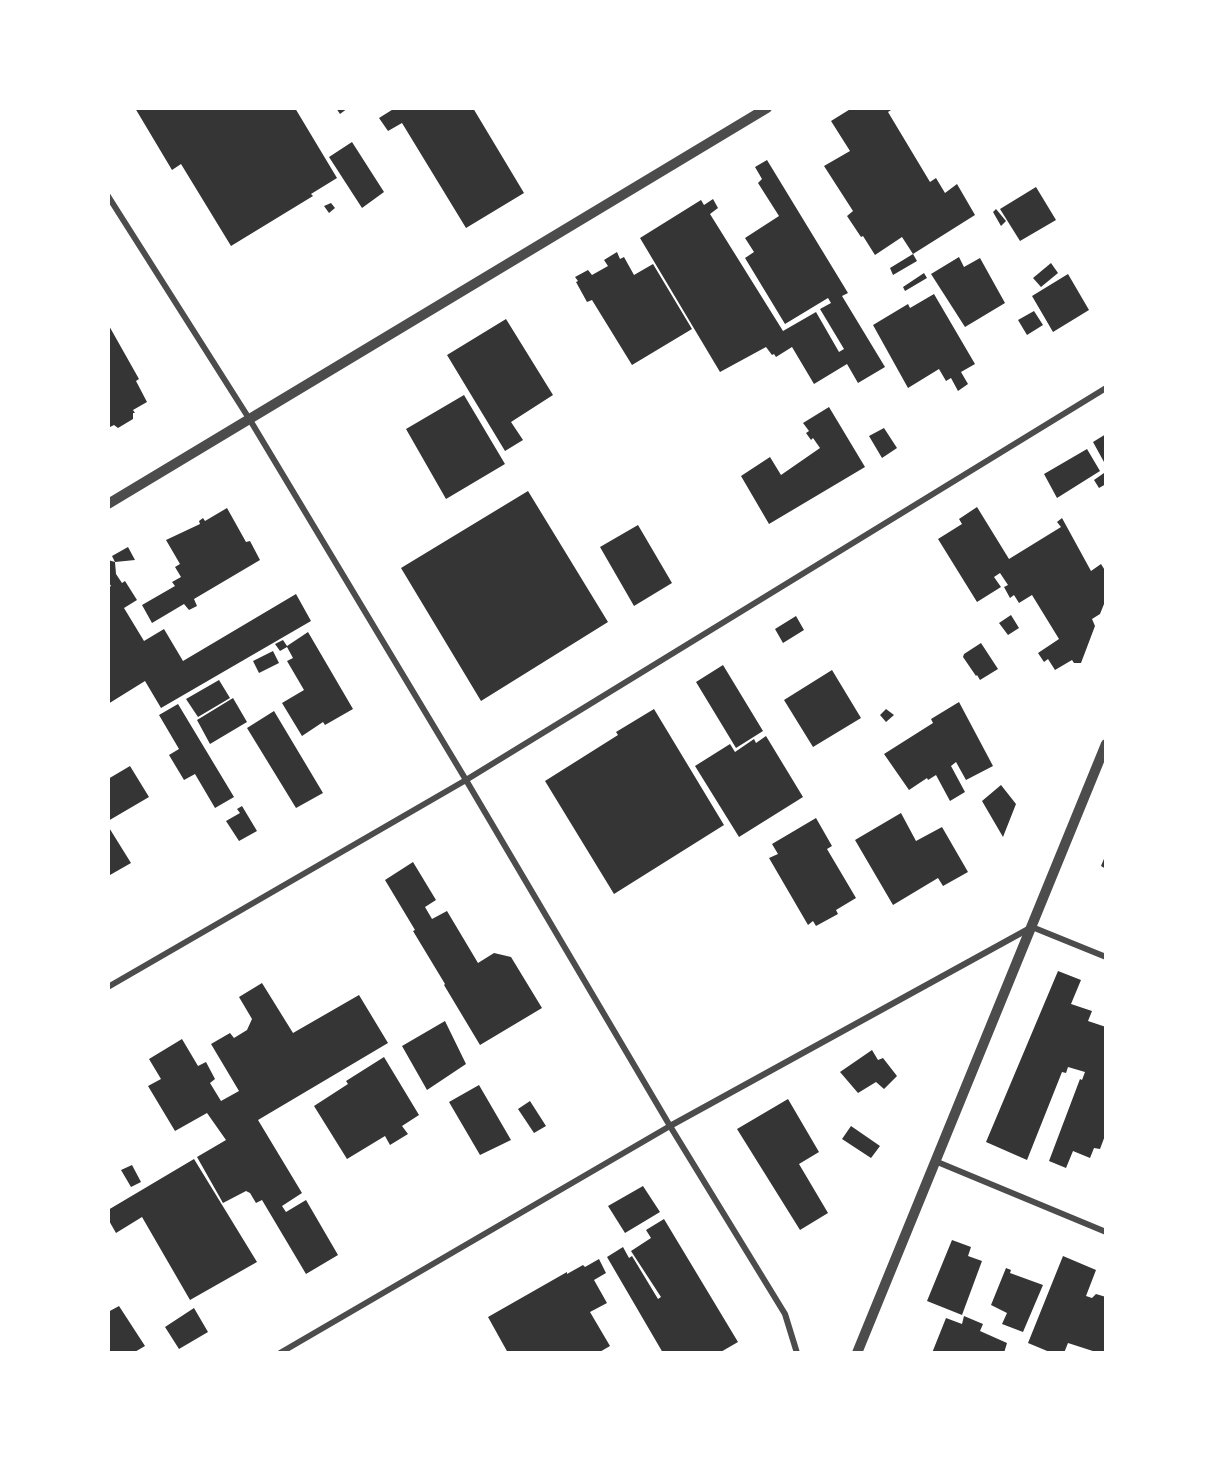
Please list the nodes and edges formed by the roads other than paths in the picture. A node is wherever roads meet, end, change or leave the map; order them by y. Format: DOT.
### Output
graph roads {
  1 [pos="767,108"];
  2 [pos="108,196"];
  3 [pos="1106,388"];
  4 [pos="250,420"];
  5 [pos="108,504"];
  6 [pos="1106,744"];
  7 [pos="466,780"];
  8 [pos="1032,927"];
  9 [pos="1106,957"];
  10 [pos="108,987"];
  11 [pos="670,1126"];
  12 [pos="934,1161"];
  13 [pos="1106,1232"];
  14 [pos="280,1353"];
  15 [pos="797,1353"];
  16 [pos="857,1353"];
  1 -- 4 [label="street"];
  2 -- 4 [label="street"];
  3 -- 7 [label="street"];
  4 -- 5 [label="street"];
  4 -- 7 [label="street"];
  6 -- 8 [label="street"];
  7 -- 10 [label="street"];
  7 -- 11 [label="street"];
  8 -- 9 [label="street"];
  8 -- 11 [label="street"];
  8 -- 12 [label="street"];
  11 -- 14 [label="street"];
  11 -- 15 [label="street"];
  12 -- 13 [label="street"];
  12 -- 16 [label="street"];
}
